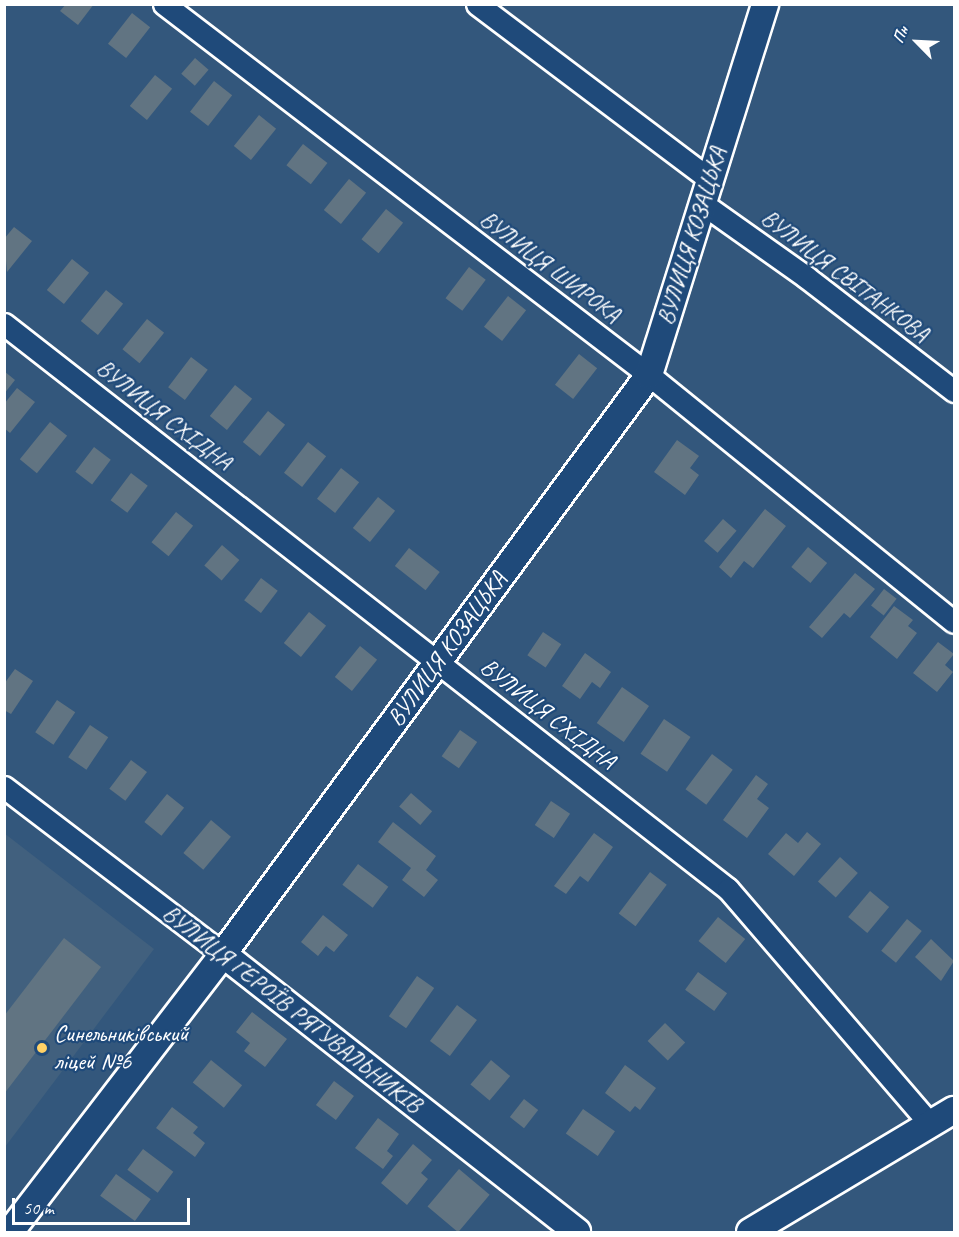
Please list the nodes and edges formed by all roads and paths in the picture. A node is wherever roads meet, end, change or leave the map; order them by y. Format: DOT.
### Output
graph roads {
  1 [pos="165,4"];
  2 [pos="477,4"];
  3 [pos="765,4"];
  4 [pos="709,178"];
  5 [pos="703,204"];
  6 [pos="4,324"];
  7 [pos="649,375"];
  8 [pos="954,391"];
  9 [pos="954,622"];
  10 [pos="439,660"];
  11 [pos="4,787"];
  12 [pos="223,954"];
  13 [pos="954,1110"];
  14 [pos="930,1124"];
  15 [pos="10,1233"];
  16 [pos="578,1233"];
  17 [pos="750,1233"];
  1 -- 7 [label="street, ВУЛИЦЯ ШИРОКА"];
  2 -- 4 [label="street"];
  3 -- 4 [label="street, ВУЛИЦЯ КОЗАЦЬКА"];
  4 -- 5 [label="street, ВУЛИЦЯ КОЗАЦЬКА"];
  5 -- 7 [label="street, ВУЛИЦЯ КОЗАЦЬКА"];
  5 -- 8 [label="street, ВУЛИЦЯ СВІТАНКОВА"];
  6 -- 10 [label="street, ВУЛИЦЯ СХІДНА"];
  7 -- 9 [label="street, ВУЛИЦЯ ШИРОКА"];
  7 -- 10 [label="street, ВУЛИЦЯ КОЗАЦЬКА"];
  10 -- 12 [label="street, ВУЛИЦЯ КОЗАЦЬКА"];
  10 -- 14 [label="street, ВУЛИЦЯ СХІДНА"];
  11 -- 12 [label="street, ВУЛИЦЯ ГЕРОЇВ РЯТУВАЛЬНИКІВ"];
  12 -- 15 [label="street, ВУЛИЦЯ КОЗАЦЬКА"];
  12 -- 16 [label="street, ВУЛИЦЯ ГЕРОЇВ РЯТУВАЛЬНИКІВ"];
  13 -- 14 [label="street"];
  14 -- 17 [label="street"];
}
